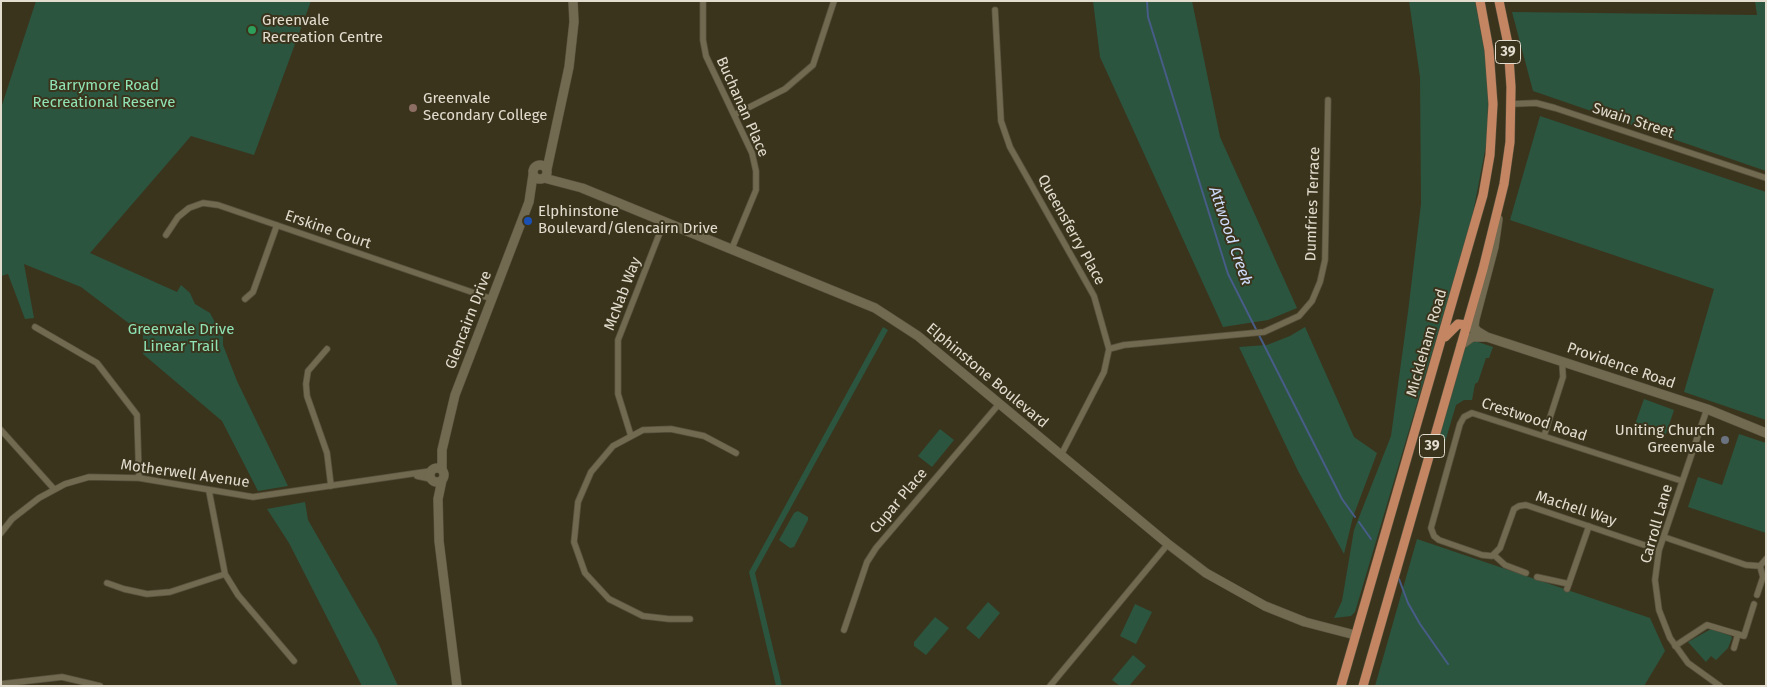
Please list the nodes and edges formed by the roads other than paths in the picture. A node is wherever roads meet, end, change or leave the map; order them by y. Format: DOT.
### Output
graph roads {
  1 [pos="573,1"];
  2 [pos="703,1"];
  3 [pos="834,1"];
  4 [pos="1480,1"];
  5 [pos="1499,1"];
  6 [pos="995,10"];
  7 [pos="1328,100"];
  8 [pos="1511,104"];
  9 [pos="734,115"];
  10 [pos="550,146"];
  11 [pos="537,166"];
  12 [pos="545,174"];
  13 [pos="533,175"];
  14 [pos="1766,178"];
  15 [pos="529,202"];
  16 [pos="1499,207"];
  17 [pos="664,222"];
  18 [pos="277,225"];
  19 [pos="166,235"];
  20 [pos="732,248"];
  21 [pos="245,299"];
  22 [pos="492,299"];
  23 [pos="1467,325"];
  24 [pos="34,327"];
  25 [pos="1477,331"];
  26 [pos="1487,337"];
  27 [pos="1442,341"];
  28 [pos="1461,345"];
  29 [pos="327,349"];
  30 [pos="1109,349"];
  31 [pos="1561,360"];
  32 [pos="999,404"];
  33 [pos="1707,409"];
  34 [pos="1,430"];
  35 [pos="1766,433"];
  36 [pos="631,436"];
  37 [pos="1544,436"];
  38 [pos="736,453"];
  39 [pos="1061,455"];
  40 [pos="435,475"];
  41 [pos="139,478"];
  42 [pos="1682,482"];
  43 [pos="331,486"];
  44 [pos="54,489"];
  45 [pos="209,491"];
  46 [pos="1589,526"];
  47 [pos="1,533"];
  48 [pos="1664,537"];
  49 [pos="1168,544"];
  50 [pos="1659,550"];
  51 [pos="1494,554"];
  52 [pos="1766,559"];
  53 [pos="1760,566"];
  54 [pos="1526,573"];
  55 [pos="225,574"];
  56 [pos="1537,577"];
  57 [pos="107,583"];
  58 [pos="1757,595"];
  59 [pos="1754,604"];
  60 [pos="690,619"];
  61 [pos="844,630"];
  62 [pos="1738,634"];
  63 [pos="1355,635"];
  64 [pos="1675,646"];
  65 [pos="1734,648"];
  66 [pos="294,661"];
  67 [pos="1,684"];
  68 [pos="100,686"];
  69 [pos="457,686"];
  70 [pos="1050,686"];
  71 [pos="1341,686"];
  72 [pos="1364,686"];
  73 [pos="1720,686"];
  1 -- 10 [label="street, Glencairn Drive"];
  2 -- 9 [label="street, Buchanan Place"];
  3 -- 9 [label="street"];
  4 -- 27 [label="main road, Mickleham Road / 39"];
  5 -- 8 [label="main road, 39"];
  6 -- 30 [label="street, Queensferry Place"];
  7 -- 30 [label="street, Dumfries Terrace"];
  8 -- 14 [label="street, Swain Street"];
  8 -- 16 [label="main road, 39"];
  9 -- 20 [label="street, Buchanan Place"];
  10 -- 11 [label="street, Glencairn Drive"];
  10 -- 12 [label="street, Glencairn Drive"];
  11 -- 12 [label="street"];
  11 -- 13 [label="street, Glencairn Drive"];
  12 -- 13 [label="street"];
  12 -- 15 [label="street, Glencairn Drive"];
  12 -- 17 [label="street, Elphinstone Boulevard"];
  13 -- 15 [label="street, Glencairn Drive"];
  15 -- 22 [label="street, Glencairn Drive"];
  16 -- 23 [label="main road, 39"];
  16 -- 25 [label="street"];
  17 -- 20 [label="street, Elphinstone Boulevard"];
  17 -- 36 [label="street, McNab Way"];
  18 -- 19 [label="street, Erskine Court"];
  18 -- 21 [label="street"];
  18 -- 22 [label="street, Erskine Court"];
  20 -- 32 [label="street, Elphinstone Boulevard"];
  22 -- 40 [label="street, Glencairn Drive"];
  23 -- 25 [label="street, Providence Road"];
  23 -- 27 [label="main road"];
  23 -- 28 [label="main road, 39"];
  24 -- 41 [label="street"];
  25 -- 26 [label="street, Providence Road"];
  26 -- 28 [label="street"];
  26 -- 31 [label="street, Providence Road"];
  27 -- 63 [label="main road, Mickleham Road / 39"];
  28 -- 72 [label="main road, 39"];
  29 -- 43 [label="street"];
  30 -- 39 [label="street, Queensferry Place"];
  31 -- 33 [label="street, Providence Road"];
  31 -- 37 [label="street"];
  32 -- 39 [label="street, Elphinstone Boulevard"];
  32 -- 61 [label="street, Cupar Place"];
  33 -- 35 [label="street, Providence Road"];
  33 -- 42 [label="street, Carroll Lane"];
  34 -- 44 [label="street"];
  36 -- 38 [label="street"];
  36 -- 60 [label="street"];
  37 -- 42 [label="street, Crestwood Road"];
  37 -- 51 [label="street, Crestwood Road"];
  39 -- 49 [label="street, Elphinstone Boulevard"];
  40 -- 43 [label="street, Motherwell Avenue"];
  40 -- 69 [label="street, Glencairn Drive"];
  41 -- 44 [label="street, Motherwell Avenue"];
  41 -- 45 [label="street, Motherwell Avenue"];
  42 -- 48 [label="street, Carroll Lane"];
  43 -- 45 [label="street, Motherwell Avenue"];
  44 -- 47 [label="street, Motherwell Avenue"];
  45 -- 55 [label="street"];
  46 -- 50 [label="street, Machell Way"];
  46 -- 51 [label="street, Machell Way"];
  46 -- 56 [label="street"];
  48 -- 50 [label="street, Carroll Lane"];
  48 -- 53 [label="street"];
  49 -- 63 [label="street, Elphinstone Boulevard"];
  49 -- 70 [label="street"];
  50 -- 64 [label="street, Carroll Lane"];
  51 -- 54 [label="street"];
  52 -- 53 [label="street"];
  53 -- 58 [label="street"];
  55 -- 57 [label="street"];
  55 -- 66 [label="street"];
  59 -- 62 [label="street"];
  62 -- 64 [label="street"];
  62 -- 65 [label="street"];
  63 -- 71 [label="main road, Mickleham Road / 39"];
  64 -- 73 [label="street, Carroll Lane"];
  67 -- 68 [label="street"];
}
